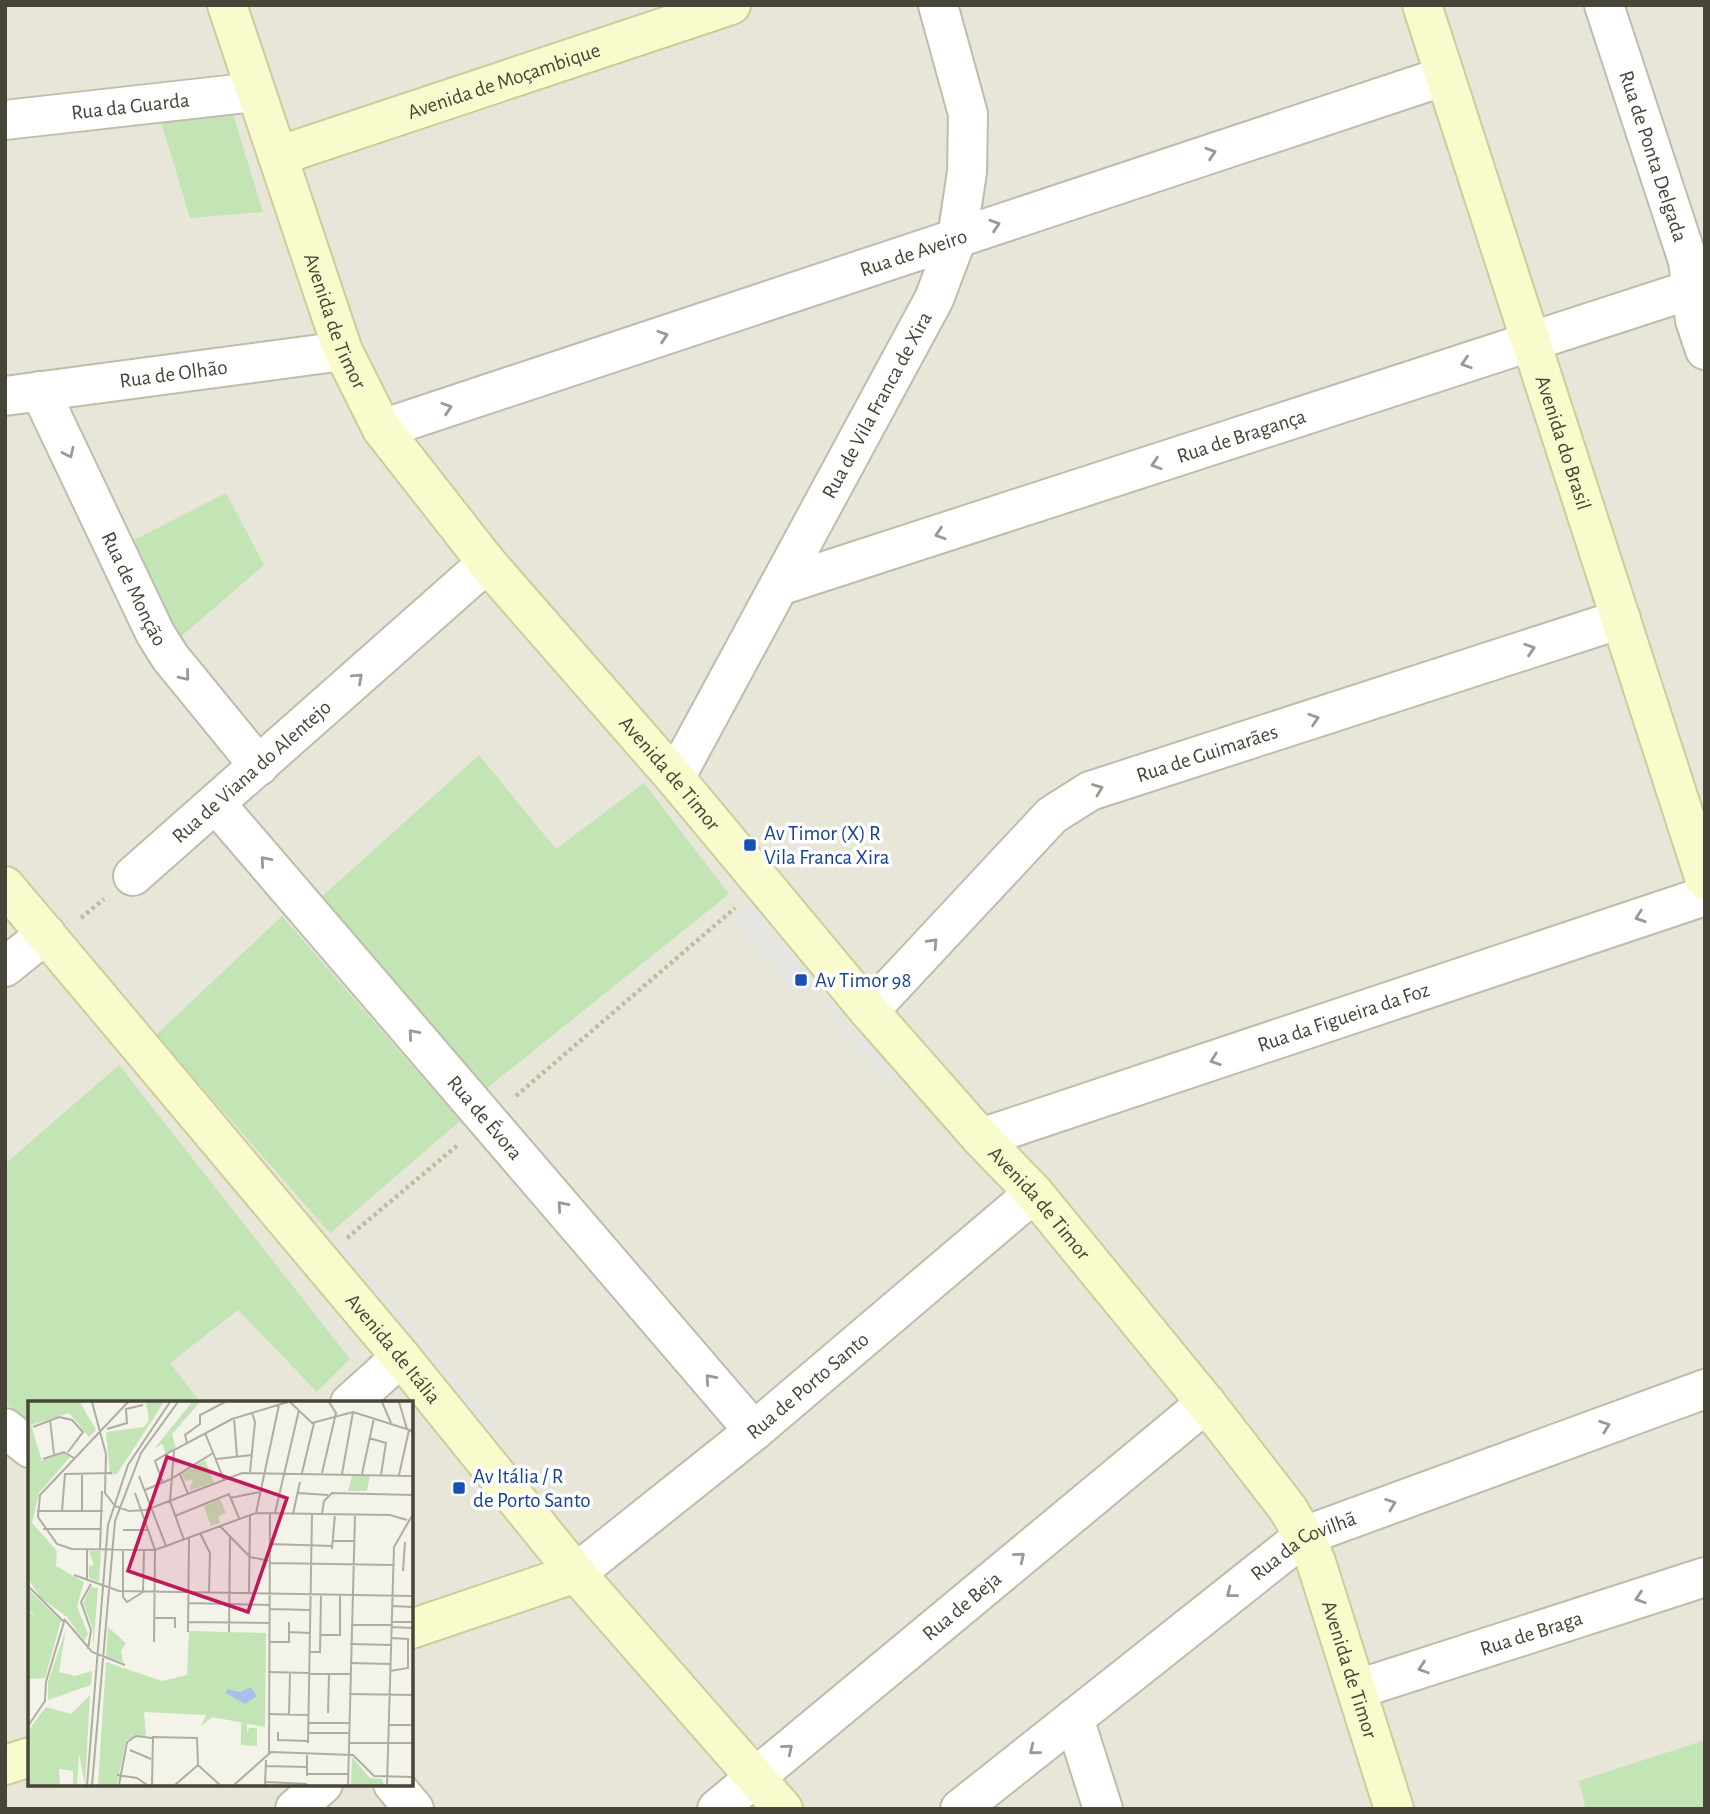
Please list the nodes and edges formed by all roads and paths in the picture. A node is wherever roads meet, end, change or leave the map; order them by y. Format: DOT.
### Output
graph roads {
  1 [pos="226,5"];
  2 [pos="731,5"];
  3 [pos="938,5"];
  4 [pos="1422,5"];
  5 [pos="1604,5"];
  6 [pos="687,12"];
  7 [pos="1445,76"];
  8 [pos="256,92"];
  9 [pos="5,120"];
  10 [pos="278,156"];
  11 [pos="957,238"];
  12 [pos="1698,287"];
  13 [pos="1531,342"];
  14 [pos="1705,350"];
  15 [pos="343,351"];
  16 [pos="23,394"];
  17 [pos="383,429"];
  18 [pos="487,564"];
  19 [pos="779,586"];
  20 [pos="1620,620"];
  21 [pos="259,766"];
  22 [pos="675,778"];
  23 [pos="216,804"];
  24 [pos="133,876"];
  25 [pos="1705,880"];
  26 [pos="763,884"];
  27 [pos="5,886"];
  28 [pos="1705,896"];
  29 [pos="46,934"];
  30 [pos="5,967"];
  31 [pos="869,1011"];
  32 [pos="488,1120"];
  33 [pos="981,1138"];
  34 [pos="1034,1193"];
  35 [pos="320,1261"];
  36 [pos="401,1357"];
  37 [pos="1705,1389"];
  38 [pos="351,1401"];
  39 [pos="1206,1403"];
  40 [pos="5,1428"];
  41 [pos="754,1430"];
  42 [pos="28,1446"];
  43 [pos="1304,1536"];
  44 [pos="576,1573"];
  45 [pos="1705,1577"];
  46 [pos="413,1628"];
  47 [pos="1358,1689"];
  48 [pos="1074,1718"];
  49 [pos="28,1758"];
  50 [pos="5,1765"];
  51 [pos="755,1776"];
  52 [pos="321,1786"];
  53 [pos="395,1786"];
  54 [pos="295,1809"];
  55 [pos="414,1809"];
  56 [pos="717,1809"];
  57 [pos="783,1809"];
  58 [pos="960,1809"];
  59 [pos="1103,1809"];
  60 [pos="1394,1809"];
  1 -- 8 [label="street, Avenida de Timor"];
  2 -- 6 [label="street, Avenida de Moçambique"];
  3 -- 11 [label="street, Rua de Vila Franca de Xira"];
  4 -- 7 [label="street, Avenida do Brasil"];
  5 -- 12 [label="street, Rua de Ponta Delgada"];
  6 -- 10 [label="street, Avenida de Moçambique"];
  11 -- 7 [label="street, Rua de Aveiro, one-way"];
  7 -- 13 [label="street, Avenida do Brasil"];
  8 -- 9 [label="street, Rua da Guarda"];
  8 -- 10 [label="street, Avenida de Timor"];
  10 -- 15 [label="street, Avenida de Timor"];
  17 -- 11 [label="street, Rua de Aveiro, one-way"];
  11 -- 19 [label="street, Rua de Vila Franca de Xira"];
  12 -- 13 [label="street, Rua de Bragança"];
  12 -- 14 [label="street, Rua de Ponta Delgada"];
  13 -- 19 [label="street, Rua de Bragança, one-way"];
  13 -- 20 [label="street, Avenida do Brasil"];
  15 -- 16 [label="street, Rua de Olhão"];
  15 -- 17 [label="street, Avenida de Timor"];
  16 -- 21 [label="street, Rua de Monção, one-way"];
  17 -- 18 [label="street, Avenida de Timor"];
  21 -- 18 [label="street, Rua de Viana do Alentejo, one-way"];
  18 -- 22 [label="street, Avenida de Timor"];
  19 -- 22 [label="street, Rua de Vila Franca de Xira"];
  20 -- 25 [label="street, Avenida do Brasil"];
  31 -- 20 [label="street, Rua de Guimarães, one-way"];
  21 -- 23 [label="street, Rua de Viana do Alentejo"];
  22 -- 26 [label="street, Avenida de Timor"];
  23 -- 24 [label="street, Rua de Viana do Alentejo"];
  32 -- 23 [label="street, Rua de Évora, one-way"];
  24 -- 29 [label="path"];
  26 -- 31 [label="street, Avenida de Timor"];
  26 -- 32 [label="path"];
  27 -- 29 [label="street, Avenida de Itália"];
  28 -- 33 [label="street, Rua da Figueira da Foz, one-way"];
  29 -- 30 [label="street"];
  29 -- 35 [label="street, Avenida de Itália"];
  31 -- 33 [label="street, Avenida de Timor"];
  32 -- 35 [label="path"];
  41 -- 32 [label="street, Rua de Évora, one-way"];
  33 -- 34 [label="street, Avenida de Timor"];
  34 -- 39 [label="street, Avenida de Timor"];
  34 -- 41 [label="street, Rua de Porto Santo"];
  35 -- 36 [label="street, Avenida de Itália"];
  36 -- 38 [label="street"];
  36 -- 44 [label="street, Avenida de Itália"];
  43 -- 37 [label="street, Rua da Covilhã, one-way"];
  39 -- 43 [label="street, Avenida de Timor"];
  51 -- 39 [label="street, Rua de Beja, one-way"];
  40 -- 42 [label="street"];
  41 -- 44 [label="street, Rua de Porto Santo"];
  43 -- 47 [label="street, Avenida de Timor"];
  43 -- 48 [label="street, Rua da Covilhã, one-way"];
  44 -- 46 [label="street"];
  44 -- 51 [label="street, Avenida de Itália"];
  45 -- 47 [label="street, Rua de Braga, one-way"];
  47 -- 60 [label="street, Avenida de Timor"];
  48 -- 58 [label="street, Rua da Covilhã, one-way"];
  48 -- 59 [label="street"];
  49 -- 50 [label="street"];
  51 -- 56 [label="street, Rua de Beja"];
  51 -- 57 [label="street, Avenida de Itália"];
  52 -- 54 [label="street"];
  53 -- 55 [label="street"];
}
